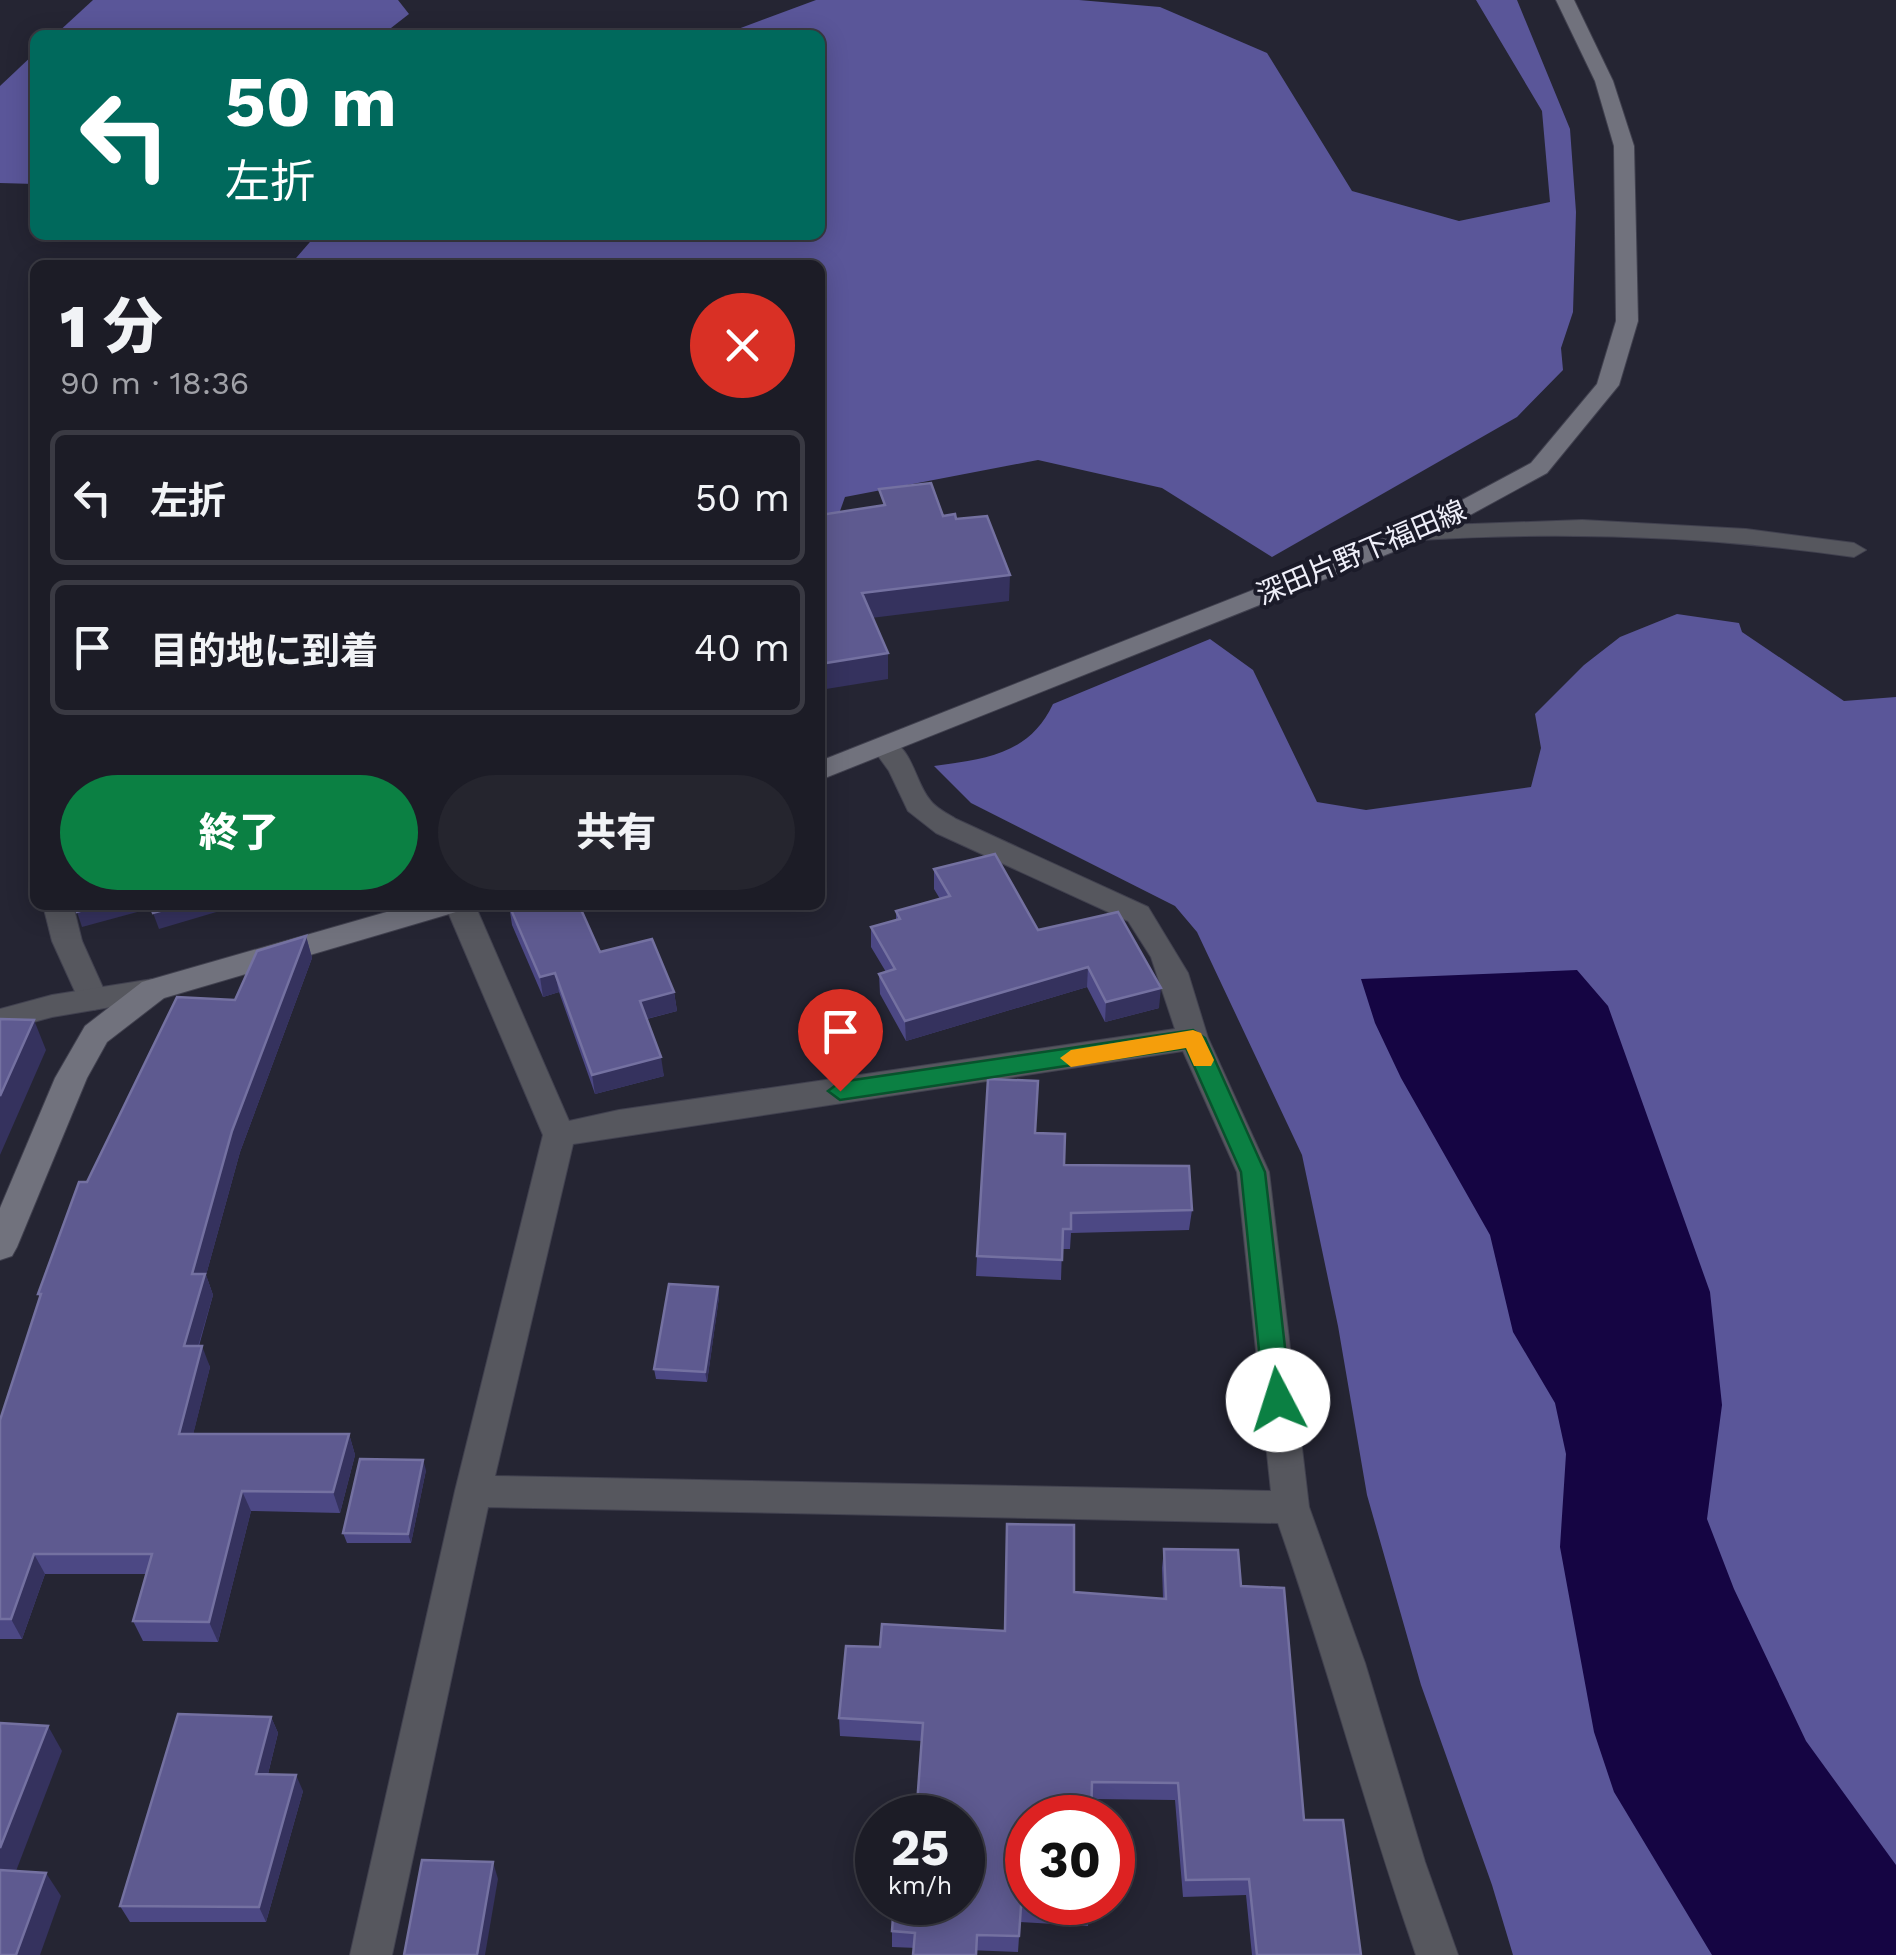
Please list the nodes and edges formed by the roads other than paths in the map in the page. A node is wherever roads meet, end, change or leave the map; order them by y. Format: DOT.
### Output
graph roads {
  1 [pos="1565,0"];
  2 [pos="1419,533"];
  3 [pos="1854,550"];
  4 [pos="884,746"];
  5 [pos="825,770"];
  6 [pos="59,910"];
  7 [pos="429,910"];
  8 [pos="462,910"];
  9 [pos="153,990"];
  10 [pos="93,999"];
  11 [pos="0,1020"];
  12 [pos="1193,1038"];
  13 [pos="559,1135"];
  14 [pos="0,1247"];
  15 [pos="472,1491"];
  16 [pos="1291,1507"];
  17 [pos="372,1955"];
  18 [pos="1436,1955"];
  1 -- 2 [label="main road, 深田片野下福田線"];
  2 -- 3 [label="street"];
  2 -- 4 [label="main road, 深田片野下福田線"];
  4 -- 5 [label="main road, 深田片野下福田線"];
  4 -- 12 [label="street"];
  6 -- 10 [label="street"];
  7 -- 9 [label="main road"];
  8 -- 13 [label="street"];
  9 -- 10 [label="street"];
  9 -- 14 [label="main road"];
  10 -- 11 [label="street"];
  12 -- 13 [label="street"];
  12 -- 16 [label="street"];
  13 -- 15 [label="street"];
  15 -- 16 [label="street"];
  15 -- 17 [label="street"];
  16 -- 18 [label="street"];
}
